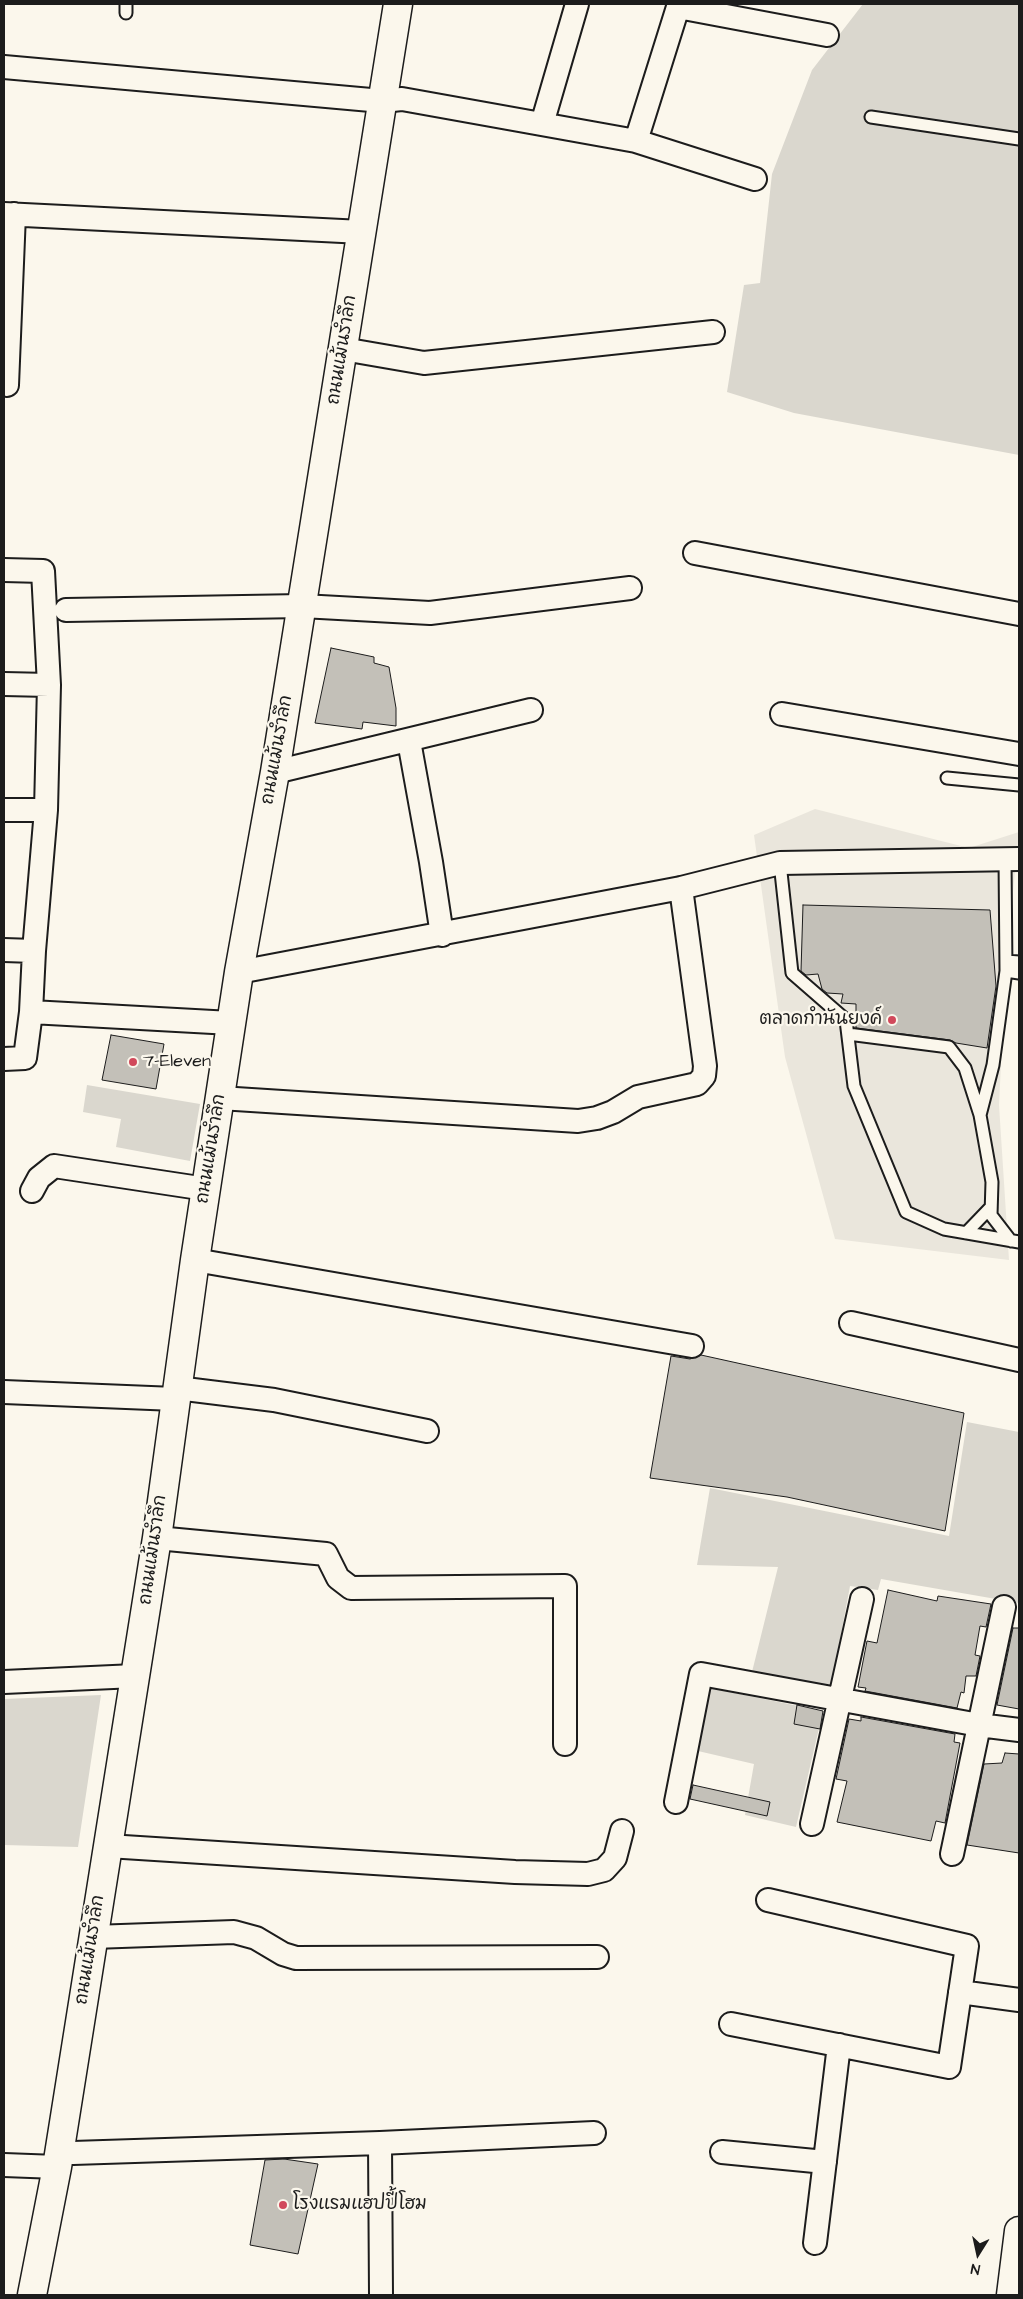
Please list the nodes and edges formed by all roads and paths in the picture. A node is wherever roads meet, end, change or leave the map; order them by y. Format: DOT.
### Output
graph roads {
  1 [pos="398,4"];
  2 [pos="577,4"];
  3 [pos="827,34"];
  4 [pos="4,67"];
  5 [pos="382,101"];
  6 [pos="871,117"];
  7 [pos="542,124"];
  8 [pos="1019,139"];
  9 [pos="636,142"];
  10 [pos="755,179"];
  11 [pos="9,214"];
  12 [pos="362,232"];
  13 [pos="713,332"];
  14 [pos="343,349"];
  15 [pos="7,384"];
  16 [pos="695,553"];
  17 [pos="4,570"];
  18 [pos="630,588"];
  19 [pos="302,606"];
  20 [pos="66,610"];
  21 [pos="1019,614"];
  22 [pos="4,684"];
  23 [pos="49,684"];
  24 [pos="531,710"];
  25 [pos="782,714"];
  26 [pos="409,741"];
  27 [pos="1019,754"];
  28 [pos="275,772"];
  29 [pos="947,778"];
  30 [pos="1019,786"];
  31 [pos="4,810"];
  32 [pos="46,810"];
  33 [pos="1012,859"];
  34 [pos="780,863"];
  35 [pos="681,888"];
  36 [pos="442,935"];
  37 [pos="4,950"];
  38 [pos="34,950"];
  39 [pos="1019,962"];
  40 [pos="1006,966"];
  41 [pos="239,972"];
  42 [pos="1019,973"];
  43 [pos="30,1012"];
  44 [pos="231,1023"];
  45 [pos="848,1034"];
  46 [pos="4,1059"];
  47 [pos="220,1098"];
  48 [pos="980,1115"];
  49 [pos="206,1188"];
  50 [pos="32,1191"];
  51 [pos="991,1207"];
  52 [pos="966,1233"];
  53 [pos="1015,1241"];
  54 [pos="195,1260"];
  55 [pos="852,1322"];
  56 [pos="692,1346"];
  57 [pos="1019,1360"];
  58 [pos="4,1392"];
  59 [pos="176,1393"];
  60 [pos="427,1431"];
  61 [pos="156,1538"];
  62 [pos="862,1599"];
  63 [pos="1004,1607"];
  64 [pos="135,1676"];
  65 [pos="4,1682"];
  66 [pos="839,1700"];
  67 [pos="979,1725"];
  68 [pos="1019,1730"];
  69 [pos="565,1744"];
  70 [pos="676,1802"];
  71 [pos="812,1824"];
  72 [pos="622,1831"];
  73 [pos="108,1846"];
  74 [pos="952,1854"];
  75 [pos="768,1900"];
  76 [pos="93,1937"];
  77 [pos="597,1957"];
  78 [pos="960,1992"];
  79 [pos="1019,2000"];
  80 [pos="731,2024"];
  81 [pos="839,2045"];
  82 [pos="594,2133"];
  83 [pos="380,2143"];
  84 [pos="722,2152"];
  85 [pos="58,2159"];
  86 [pos="825,2162"];
  87 [pos="4,2165"];
  88 [pos="1019,2231"];
  89 [pos="815,2243"];
  90 [pos="1015,2278"];
  91 [pos="32,2295"];
  92 [pos="381,2295"];
  1 -- 5 [label="street, ถนนแม้นรำลึก"];
  2 -- 7 [label="street"];
  3 -- 9 [label="street"];
  4 -- 5 [label="street"];
  5 -- 7 [label="street"];
  5 -- 12 [label="street, ถนนแม้นรำลึก"];
  6 -- 8 [label="lane"];
  7 -- 9 [label="street"];
  9 -- 10 [label="street"];
  11 -- 12 [label="street"];
  11 -- 15 [label="street"];
  12 -- 14 [label="street, ถนนแม้นรำลึก"];
  13 -- 14 [label="street"];
  14 -- 19 [label="street, ถนนแม้นรำลึก"];
  16 -- 21 [label="street"];
  17 -- 23 [label="street"];
  18 -- 19 [label="street"];
  19 -- 20 [label="street"];
  19 -- 28 [label="street, ถนนแม้นรำลึก"];
  22 -- 23 [label="street"];
  23 -- 32 [label="street"];
  24 -- 26 [label="street"];
  25 -- 27 [label="street"];
  26 -- 28 [label="street"];
  26 -- 36 [label="street"];
  28 -- 41 [label="street, ถนนแม้นรำลึก"];
  29 -- 30 [label="lane"];
  31 -- 32 [label="street"];
  32 -- 38 [label="street"];
  33 -- 34 [label="street"];
  33 -- 40 [label="lane"];
  34 -- 35 [label="street"];
  34 -- 45 [label="lane"];
  35 -- 36 [label="street"];
  35 -- 47 [label="street"];
  36 -- 41 [label="street"];
  37 -- 38 [label="street"];
  38 -- 43 [label="street"];
  39 -- 40 [label="lane"];
  40 -- 42 [label="lane"];
  40 -- 48 [label="lane"];
  41 -- 44 [label="street, ถนนแม้นรำลึก"];
  43 -- 44 [label="street"];
  43 -- 46 [label="street"];
  44 -- 47 [label="street, ถนนแม้นรำลึก"];
  45 -- 48 [label="lane"];
  45 -- 52 [label="lane"];
  47 -- 49 [label="street, ถนนแม้นรำลึก"];
  48 -- 51 [label="lane"];
  49 -- 50 [label="street"];
  49 -- 54 [label="street, ถนนแม้นรำลึก"];
  51 -- 52 [label="lane"];
  51 -- 53 [label="lane"];
  52 -- 53 [label="lane"];
  54 -- 56 [label="street"];
  54 -- 59 [label="street, ถนนแม้นรำลึก"];
  55 -- 57 [label="street"];
  58 -- 59 [label="street"];
  59 -- 60 [label="street"];
  59 -- 61 [label="street, ถนนแม้นรำลึก"];
  61 -- 64 [label="street, ถนนแม้นรำลึก"];
  61 -- 69 [label="street"];
  62 -- 66 [label="street"];
  63 -- 67 [label="street"];
  64 -- 65 [label="street"];
  64 -- 73 [label="street, ถนนแม้นรำลึก"];
  66 -- 67 [label="street"];
  66 -- 70 [label="street"];
  66 -- 71 [label="street"];
  67 -- 68 [label="street"];
  67 -- 74 [label="street"];
  72 -- 73 [label="street"];
  73 -- 76 [label="street, ถนนแม้นรำลึก"];
  75 -- 78 [label="street"];
  76 -- 77 [label="street"];
  76 -- 85 [label="street, ถนนแม้นรำลึก"];
  78 -- 79 [label="street"];
  78 -- 81 [label="street"];
  80 -- 81 [label="street"];
  81 -- 86 [label="street"];
  82 -- 83 [label="street"];
  83 -- 85 [label="street"];
  83 -- 92 [label="street"];
  84 -- 86 [label="street"];
  85 -- 87 [label="street"];
  85 -- 91 [label="street, ถนนแม้นรำลึก"];
  86 -- 89 [label="street"];
  88 -- 90 [label="street"];
}
